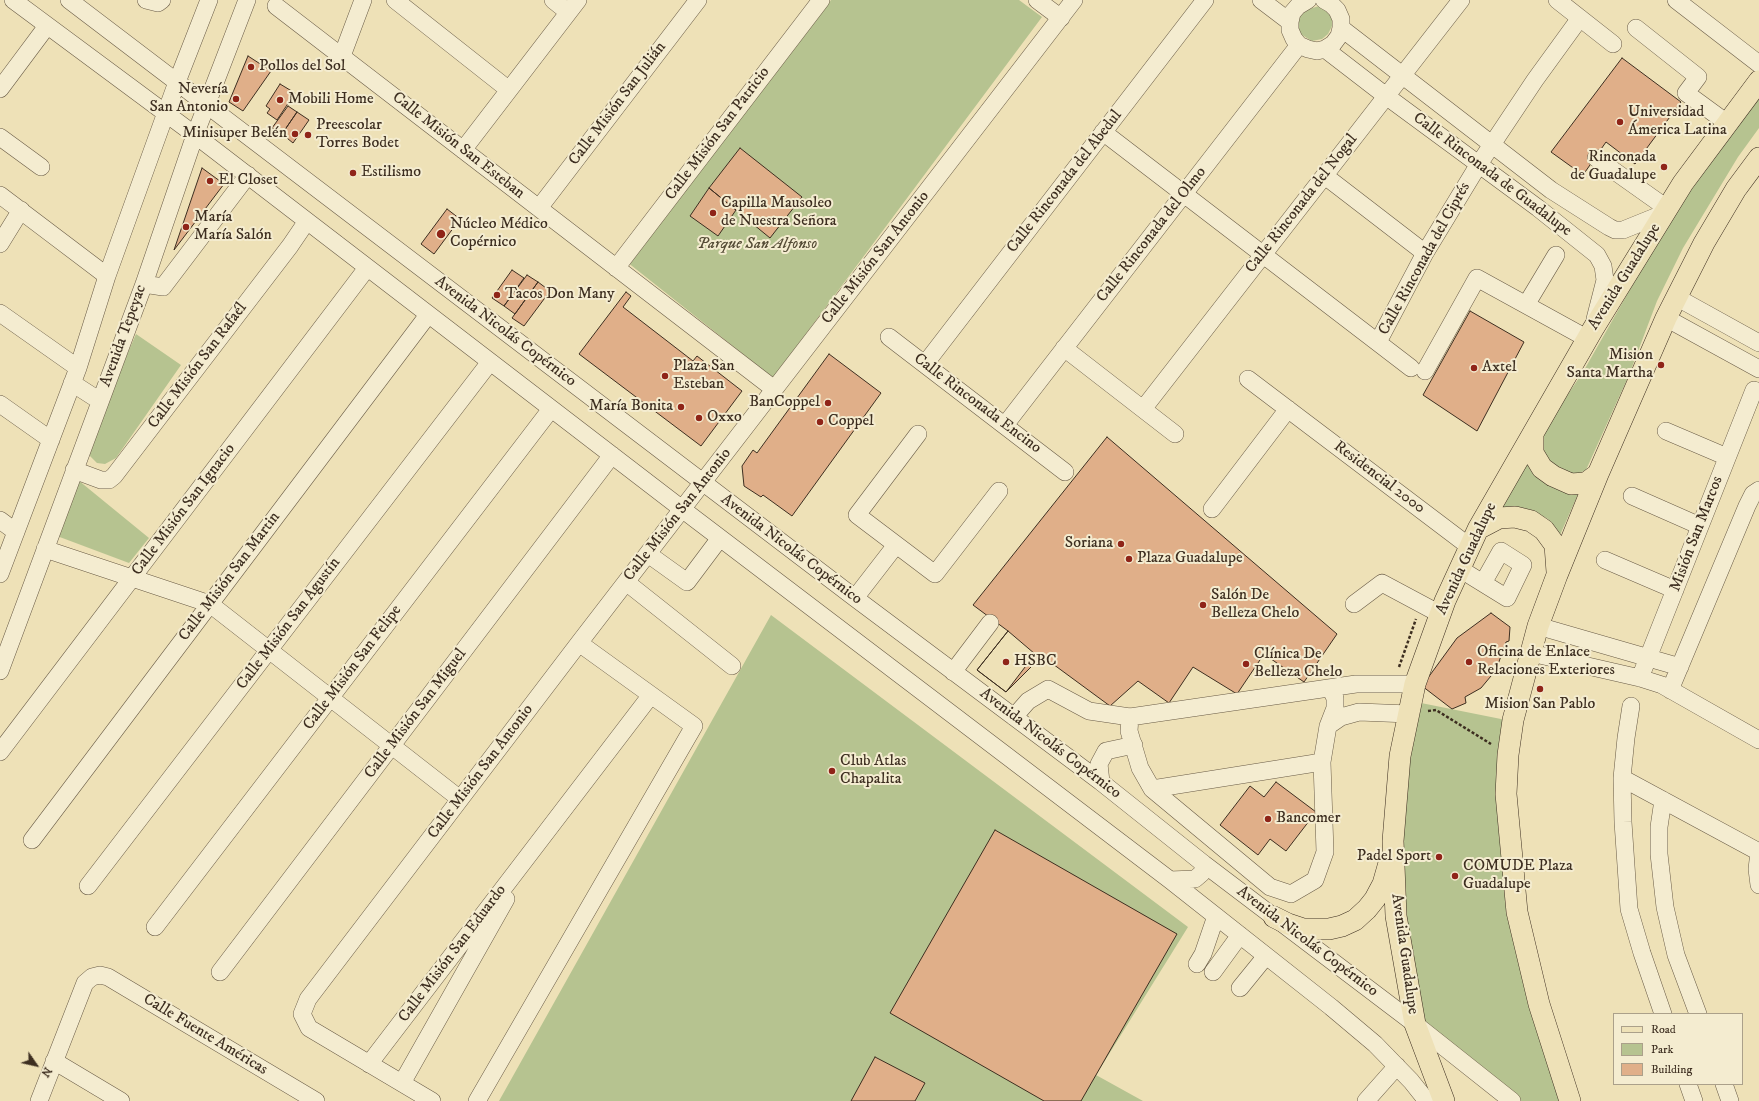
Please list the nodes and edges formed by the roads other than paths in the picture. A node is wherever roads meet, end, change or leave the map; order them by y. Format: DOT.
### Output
graph roads {
  1 [pos="13,0"];
  2 [pos="69,0"];
  3 [pos="146,0"];
  4 [pos="162,0"];
  5 [pos="209,0"];
  6 [pos="247,0"];
  7 [pos="363,0"];
  8 [pos="395,0"];
  9 [pos="553,0"];
  10 [pos="698,0"];
  11 [pos="821,0"];
  12 [pos="1037,0"];
  13 [pos="1074,0"];
  14 [pos="1205,0"];
  15 [pos="1261,0"];
  16 [pos="1306,0"];
  17 [pos="1461,0"];
  18 [pos="1557,0"];
  19 [pos="1676,0"];
  20 [pos="1329,1"];
  21 [pos="276,6"];
  22 [pos="573,6"];
  23 [pos="1060,18"];
  24 [pos="1580,18"];
  25 [pos="1290,22"];
  26 [pos="47,26"];
  27 [pos="1341,28"];
  28 [pos="1636,28"];
  29 [pos="1613,44"];
  30 [pos="1300,45"];
  31 [pos="1325,49"];
  32 [pos="342,56"];
  33 [pos="1759,64"];
  34 [pos="1402,76"];
  35 [pos="1759,81"];
  36 [pos="177,82"];
  37 [pos="0,88"];
  38 [pos="509,90"];
  39 [pos="1386,96"];
  40 [pos="206,104"];
  41 [pos="166,114"];
  42 [pos="1727,123"];
  43 [pos="1103,132"];
  44 [pos="195,135"];
  45 [pos="0,136"];
  46 [pos="1491,144"];
  47 [pos="463,150"];
  48 [pos="1596,158"];
  49 [pos="1759,158"];
  50 [pos="1479,164"];
  51 [pos="41,167"];
  52 [pos="248,175"];
  53 [pos="1325,176"];
  54 [pos="1551,190"];
  55 [pos="1183,194"];
  56 [pos="0,195"];
  57 [pos="539,208"];
  58 [pos="1538,208"];
  59 [pos="20,210"];
  60 [pos="1666,211"];
  61 [pos="307,221"];
  62 [pos="0,244"];
  63 [pos="1425,253"];
  64 [pos="1263,255"];
  65 [pos="1556,255"];
  66 [pos="367,268"];
  67 [pos="616,268"];
  68 [pos="107,276"];
  69 [pos="144,284"];
  70 [pos="1676,297"];
  71 [pos="1526,305"];
  72 [pos="0,313"];
  73 [pos="428,314"];
  74 [pos="1666,318"];
  75 [pos="1590,334"];
  76 [pos="889,337"];
  77 [pos="1378,342"];
  78 [pos="1759,343"];
  79 [pos="1064,348"];
  80 [pos="490,362"];
  81 [pos="925,364"];
  82 [pos="1758,367"];
  83 [pos="75,376"];
  84 [pos="1248,379"];
  85 [pos="774,389"];
  86 [pos="1754,390"];
  87 [pos="100,401"];
  88 [pos="0,404"];
  89 [pos="551,409"];
  90 [pos="1143,409"];
  91 [pos="1288,409"];
  92 [pos="1005,425"];
  93 [pos="1666,431"];
  94 [pos="918,434"];
  95 [pos="1175,434"];
  96 [pos="1533,434"];
  97 [pos="51,440"];
  98 [pos="612,455"];
  99 [pos="1727,458"];
  100 [pos="74,470"];
  101 [pos="1065,472"];
  102 [pos="1598,474"];
  103 [pos="702,482"];
  104 [pos="1759,490"];
  105 [pos="999,491"];
  106 [pos="1632,496"];
  107 [pos="1212,509"];
  108 [pos="682,510"];
  109 [pos="0,520"];
  110 [pos="1700,526"];
  111 [pos="16,532"];
  112 [pos="720,538"];
  113 [pos="1474,538"];
  114 [pos="896,545"];
  115 [pos="45,549"];
  116 [pos="648,554"];
  117 [pos="1605,560"];
  118 [pos="1460,569"];
  119 [pos="0,574"];
  120 [pos="1557,575"];
  121 [pos="133,578"];
  122 [pos="626,582"];
  123 [pos="1483,583"];
  124 [pos="1675,590"];
  125 [pos="855,598"];
  126 [pos="210,604"];
  127 [pos="1354,604"];
  128 [pos="1440,614"];
  129 [pos="990,623"];
  130 [pos="1538,626"];
  131 [pos="579,643"];
  132 [pos="270,650"];
  133 [pos="1531,653"];
  134 [pos="1648,658"];
  135 [pos="732,666"];
  136 [pos="1680,666"];
  137 [pos="0,668"];
  138 [pos="953,672"];
  139 [pos="1640,678"];
  140 [pos="1415,684"];
  141 [pos="1330,688"];
  142 [pos="1670,690"];
  143 [pos="651,695"];
  144 [pos="330,698"];
  145 [pos="1631,706"];
  146 [pos="1409,714"];
  147 [pos="1014,717"];
  148 [pos="1130,717"];
  149 [pos="1328,726"];
  150 [pos="1758,736"];
  151 [pos="392,745"];
  152 [pos="1134,745"];
  153 [pos="0,752"];
  154 [pos="1322,762"];
  155 [pos="1622,778"];
  156 [pos="1101,782"];
  157 [pos="1152,789"];
  158 [pos="460,799"];
  159 [pos="1663,800"];
  160 [pos="32,840"];
  161 [pos="1392,841"];
  162 [pos="538,843"];
  163 [pos="1759,852"];
  164 [pos="1204,864"];
  165 [pos="1170,880"];
  166 [pos="1759,885"];
  167 [pos="88,886"];
  168 [pos="1216,916"];
  169 [pos="1274,917"];
  170 [pos="155,927"];
  171 [pos="1240,935"];
  172 [pos="1266,956"];
  173 [pos="1197,964"];
  174 [pos="220,972"];
  175 [pos="1213,972"];
  176 [pos="1240,988"];
  177 [pos="1663,1013"];
  178 [pos="1698,1013"];
  179 [pos="1415,1024"];
  180 [pos="54,1061"];
  181 [pos="369,1064"];
  182 [pos="1397,1066"];
  183 [pos="402,1083"];
  184 [pos="1688,1085"];
  185 [pos="1724,1085"];
  186 [pos="40,1101"];
  187 [pos="121,1101"];
  188 [pos="316,1101"];
  189 [pos="432,1101"];
  190 [pos="476,1101"];
  191 [pos="1366,1101"];
  192 [pos="1427,1101"];
  193 [pos="1444,1101"];
  194 [pos="1512,1101"];
  195 [pos="1570,1101"];
  196 [pos="1694,1101"];
  197 [pos="1730,1101"];
  1 -- 26 [label="street, Avenida Nicolás Copérnico"];
  2 -- 36 [label="street, Avenida Nicolás Copérnico"];
  3 -- 4 [label="street"];
  5 -- 36 [label="street, Avenida Tepeyac"];
  6 -- 40 [label="street, Avenida Tepeyac"];
  7 -- 32 [label="street"];
  8 -- 38 [label="street"];
  9 -- 22 [label="street"];
  10 -- 57 [label="street, Calle Misión San Julián"];
  11 -- 67 [label="street, Calle Misión San Patricio"];
  12 -- 23 [label="street"];
  13 -- 23 [label="street, Calle Misión San Antonio"];
  14 -- 43 [label="street, Calle Rinconada del Abedul"];
  15 -- 25 [label="street"];
  16 -- 25 [label="street"];
  17 -- 34 [label="street, Calle Rinconada del Nogal"];
  18 -- 24 [label="street"];
  19 -- 33 [label="street"];
  20 -- 27 [label="street"];
  21 -- 32 [label="street, Calle Misión San Esteban"];
  22 -- 38 [label="street"];
  23 -- 85 [label="street, Calle Misión San Antonio"];
  24 -- 29 [label="street"];
  24 -- 46 [label="street, Calle Rinconada del Ciprés"];
  25 -- 30 [label="street"];
  26 -- 37 [label="street"];
  26 -- 41 [label="street, Avenida Nicolás Copérnico"];
  27 -- 31 [label="street"];
  27 -- 34 [label="street, Calle Rinconada de Guadalupe"];
  28 -- 42 [label="street"];
  30 -- 31 [label="street"];
  30 -- 55 [label="street, Calle Rinconada del Olmo"];
  31 -- 39 [label="street, Calle Rinconada de Guadalupe"];
  32 -- 47 [label="street, Calle Misión San Esteban"];
  34 -- 39 [label="street, Calle Rinconada del Nogal"];
  34 -- 46 [label="street, Calle Rinconada de Guadalupe"];
  35 -- 42 [label="main road, Avenida Guadalupe"];
  36 -- 40 [label="street, Avenida Nicolás Copérnico"];
  36 -- 41 [label="street, Avenida Tepeyac"];
  38 -- 47 [label="street"];
  39 -- 50 [label="street, Calle Rinconada de Guadalupe"];
  39 -- 53 [label="street, Calle Rinconada del Nogal"];
  40 -- 44 [label="street, Avenida Tepeyac"];
  40 -- 103 [label="street, Avenida Nicolás Copérnico"];
  41 -- 44 [label="street, Avenida Nicolás Copérnico"];
  41 -- 68 [label="street, Avenida Tepeyac"];
  42 -- 60 [label="main road, Avenida Guadalupe"];
  43 -- 55 [label="street"];
  43 -- 81 [label="street, Calle Rinconada del Abedul"];
  44 -- 52 [label="street, Avenida Nicolás Copérnico"];
  44 -- 69 [label="street, Avenida Tepeyac"];
  45 -- 51 [label="street"];
  46 -- 50 [label="street, Calle Rinconada del Ciprés"];
  46 -- 54 [label="street, Calle Rinconada de Guadalupe"];
  47 -- 57 [label="street, Calle Misión San Esteban"];
  48 -- 60 [label="street"];
  49 -- 70 [label="main road"];
  50 -- 58 [label="street, Calle Rinconada de Guadalupe"];
  50 -- 63 [label="street, Calle Rinconada del Ciprés"];
  52 -- 61 [label="street, Avenida Nicolás Copérnico"];
  52 -- 69 [label="street"];
  53 -- 63 [label="street"];
  53 -- 64 [label="street, Calle Rinconada del Nogal"];
  54 -- 58 [label="street"];
  54 -- 60 [label="street, Calle Rinconada de Guadalupe"];
  55 -- 64 [label="street"];
  55 -- 79 [label="street, Calle Rinconada del Olmo"];
  56 -- 59 [label="street"];
  57 -- 67 [label="street, Calle Misión San Esteban"];
  58 -- 75 [label="street, Calle Rinconada de Guadalupe"];
  59 -- 62 [label="street"];
  59 -- 68 [label="street"];
  60 -- 75 [label="main road, Avenida Guadalupe"];
  61 -- 66 [label="street, Avenida Nicolás Copérnico"];
  61 -- 100 [label="street, Calle Misión San Rafaél"];
  63 -- 77 [label="street, Calle Rinconada del Ciprés"];
  64 -- 77 [label="street"];
  64 -- 90 [label="street, Calle Rinconada del Nogal"];
  65 -- 71 [label="street"];
  66 -- 73 [label="street, Avenida Nicolás Copérnico"];
  66 -- 121 [label="street, Calle Misión San Ignacio"];
  67 -- 85 [label="street, Calle Misión San Esteban"];
  68 -- 83 [label="street, Avenida Tepeyac"];
  69 -- 87 [label="street, Avenida Tepeyac"];
  70 -- 74 [label="main road"];
  70 -- 78 [label="street"];
  71 -- 75 [label="street"];
  71 -- 77 [label="street"];
  72 -- 83 [label="street"];
  73 -- 80 [label="street, Avenida Nicolás Copérnico"];
  73 -- 126 [label="street, Calle Misión San Martin"];
  74 -- 82 [label="street"];
  74 -- 102 [label="main road"];
  75 -- 96 [label="main road, Avenida Guadalupe"];
  76 -- 81 [label="street, Calle Rinconada Encino"];
  79 -- 90 [label="street"];
  79 -- 92 [label="street, Calle Rinconada del Olmo"];
  80 -- 89 [label="street, Avenida Nicolás Copérnico"];
  80 -- 132 [label="street, Calle Misión San Agustín"];
  81 -- 92 [label="street, Calle Rinconada Encino"];
  83 -- 87 [label="street"];
  83 -- 97 [label="street, Avenida Tepeyac"];
  84 -- 91 [label="street, Residencial 2000"];
  85 -- 103 [label="street, Calle Misión San Antonio"];
  86 -- 99 [label="street, Misión San Marcos"];
  87 -- 100 [label="street, Avenida Tepeyac"];
  88 -- 97 [label="street"];
  89 -- 98 [label="street, Avenida Nicolás Copérnico"];
  89 -- 144 [label="street, Calle Misión San Felipe"];
  90 -- 95 [label="street"];
  91 -- 107 [label="street"];
  91 -- 113 [label="street, Residencial 2000"];
  92 -- 101 [label="street, Calle Rinconada Encino"];
  93 -- 99 [label="street"];
  94 -- 114 [label="street"];
  96 -- 102 [label="main road"];
  96 -- 113 [label="main road, Avenida Guadalupe"];
  97 -- 111 [label="street, Avenida Tepeyac"];
  98 -- 108 [label="street, Avenida Nicolás Copérnico"];
  98 -- 151 [label="street, Calle Misión San Miguel"];
  99 -- 110 [label="street, Misión San Marcos"];
  100 -- 115 [label="street, Avenida Tepeyac"];
  102 -- 120 [label="main road"];
  103 -- 108 [label="street, Calle Misión San Antonio"];
  103 -- 125 [label="street, Avenida Nicolás Copérnico"];
  104 -- 136 [label="street"];
  105 -- 114 [label="street"];
  106 -- 110 [label="street"];
  108 -- 112 [label="street, Avenida Nicolás Copérnico"];
  108 -- 116 [label="street, Calle Misión San Antonio"];
  109 -- 111 [label="street"];
  110 -- 124 [label="street, Misión San Marcos"];
  111 -- 119 [label="street, Avenida Tepeyac"];
  112 -- 116 [label="street"];
  112 -- 165 [label="street, Avenida Nicolás Copérnico"];
  113 -- 118 [label="main road, Avenida Guadalupe"];
  113 -- 120 [label="main road"];
  114 -- 125 [label="street"];
  115 -- 121 [label="street"];
  115 -- 137 [label="street, Avenida Tepeyac"];
  116 -- 122 [label="street, Calle Misión San Antonio"];
  117 -- 124 [label="street"];
  118 -- 123 [label="street"];
  118 -- 128 [label="main road, Avenida Guadalupe"];
  120 -- 130 [label="main road"];
  121 -- 126 [label="street"];
  121 -- 153 [label="street, Calle Misión San Ignacio"];
  122 -- 131 [label="street, Calle Misión San Antonio"];
  122 -- 135 [label="street"];
  124 -- 134 [label="street, Misión San Marcos"];
  125 -- 138 [label="street, Avenida Nicolás Copérnico"];
  126 -- 132 [label="street"];
  126 -- 160 [label="street, Calle Misión San Martin"];
  127 -- 128 [label="street"];
  128 -- 140 [label="main road, Avenida Guadalupe"];
  129 -- 138 [label="street"];
  130 -- 133 [label="main road"];
  130 -- 134 [label="street"];
  131 -- 143 [label="street"];
  131 -- 158 [label="street, Calle Misión San Antonio"];
  132 -- 144 [label="street"];
  132 -- 167 [label="street, Calle Misión San Agustín"];
  133 -- 139 [label="street"];
  133 -- 195 [label="main road"];
  134 -- 136 [label="street"];
  134 -- 139 [label="street, Misión San Marcos"];
  136 -- 142 [label="street"];
  138 -- 147 [label="street, Avenida Nicolás Copérnico"];
  139 -- 142 [label="street"];
  140 -- 141 [label="street"];
  140 -- 146 [label="main road, Avenida Guadalupe"];
  141 -- 148 [label="street"];
  141 -- 149 [label="street"];
  142 -- 150 [label="street"];
  143 -- 162 [label="street, Calle Misión San Eduardo"];
  143 -- 190 [label="street"];
  144 -- 151 [label="street"];
  144 -- 170 [label="street, Calle Misión San Felipe"];
  145 -- 155 [label="street"];
  146 -- 149 [label="street"];
  146 -- 161 [label="main road, Avenida Guadalupe"];
  147 -- 148 [label="street"];
  147 -- 156 [label="street, Avenida Nicolás Copérnico"];
  148 -- 152 [label="street"];
  149 -- 154 [label="street"];
  151 -- 158 [label="street"];
  151 -- 174 [label="street, Calle Misión San Miguel"];
  152 -- 156 [label="street"];
  152 -- 157 [label="street"];
  154 -- 157 [label="street"];
  154 -- 157 [label="street"];
  155 -- 159 [label="street"];
  155 -- 177 [label="street"];
  156 -- 164 [label="street, Avenida Nicolás Copérnico"];
  158 -- 181 [label="street, Calle Misión San Antonio"];
  159 -- 163 [label="street"];
  159 -- 178 [label="street"];
  161 -- 169 [label="main road"];
  161 -- 179 [label="main road, Avenida Guadalupe"];
  162 -- 181 [label="street, Calle Misión San Eduardo"];
  162 -- 183 [label="street, Calle Misión San Eduardo"];
  163 -- 166 [label="street"];
  164 -- 165 [label="street"];
  164 -- 169 [label="street, Avenida Nicolás Copérnico"];
  165 -- 168 [label="street, Avenida Nicolás Copérnico"];
  168 -- 171 [label="street, Avenida Nicolás Copérnico"];
  168 -- 173 [label="street"];
  169 -- 179 [label="street, Avenida Nicolás Copérnico"];
  171 -- 172 [label="street, Avenida Nicolás Copérnico"];
  171 -- 175 [label="street"];
  172 -- 176 [label="street"];
  172 -- 182 [label="street, Avenida Nicolás Copérnico"];
  179 -- 193 [label="main road, Avenida Guadalupe"];
  179 -- 194 [label="street, Avenida Nicolás Copérnico"];
  180 -- 186 [label="street"];
  180 -- 187 [label="street"];
  180 -- 188 [label="street, Calle Fuente Américas"];
  181 -- 183 [label="street"];
  182 -- 191 [label="street"];
  182 -- 192 [label="street, Avenida Nicolás Copérnico"];
  183 -- 189 [label="street"];
  184 -- 196 [label="street"];
  185 -- 197 [label="street"];
}
